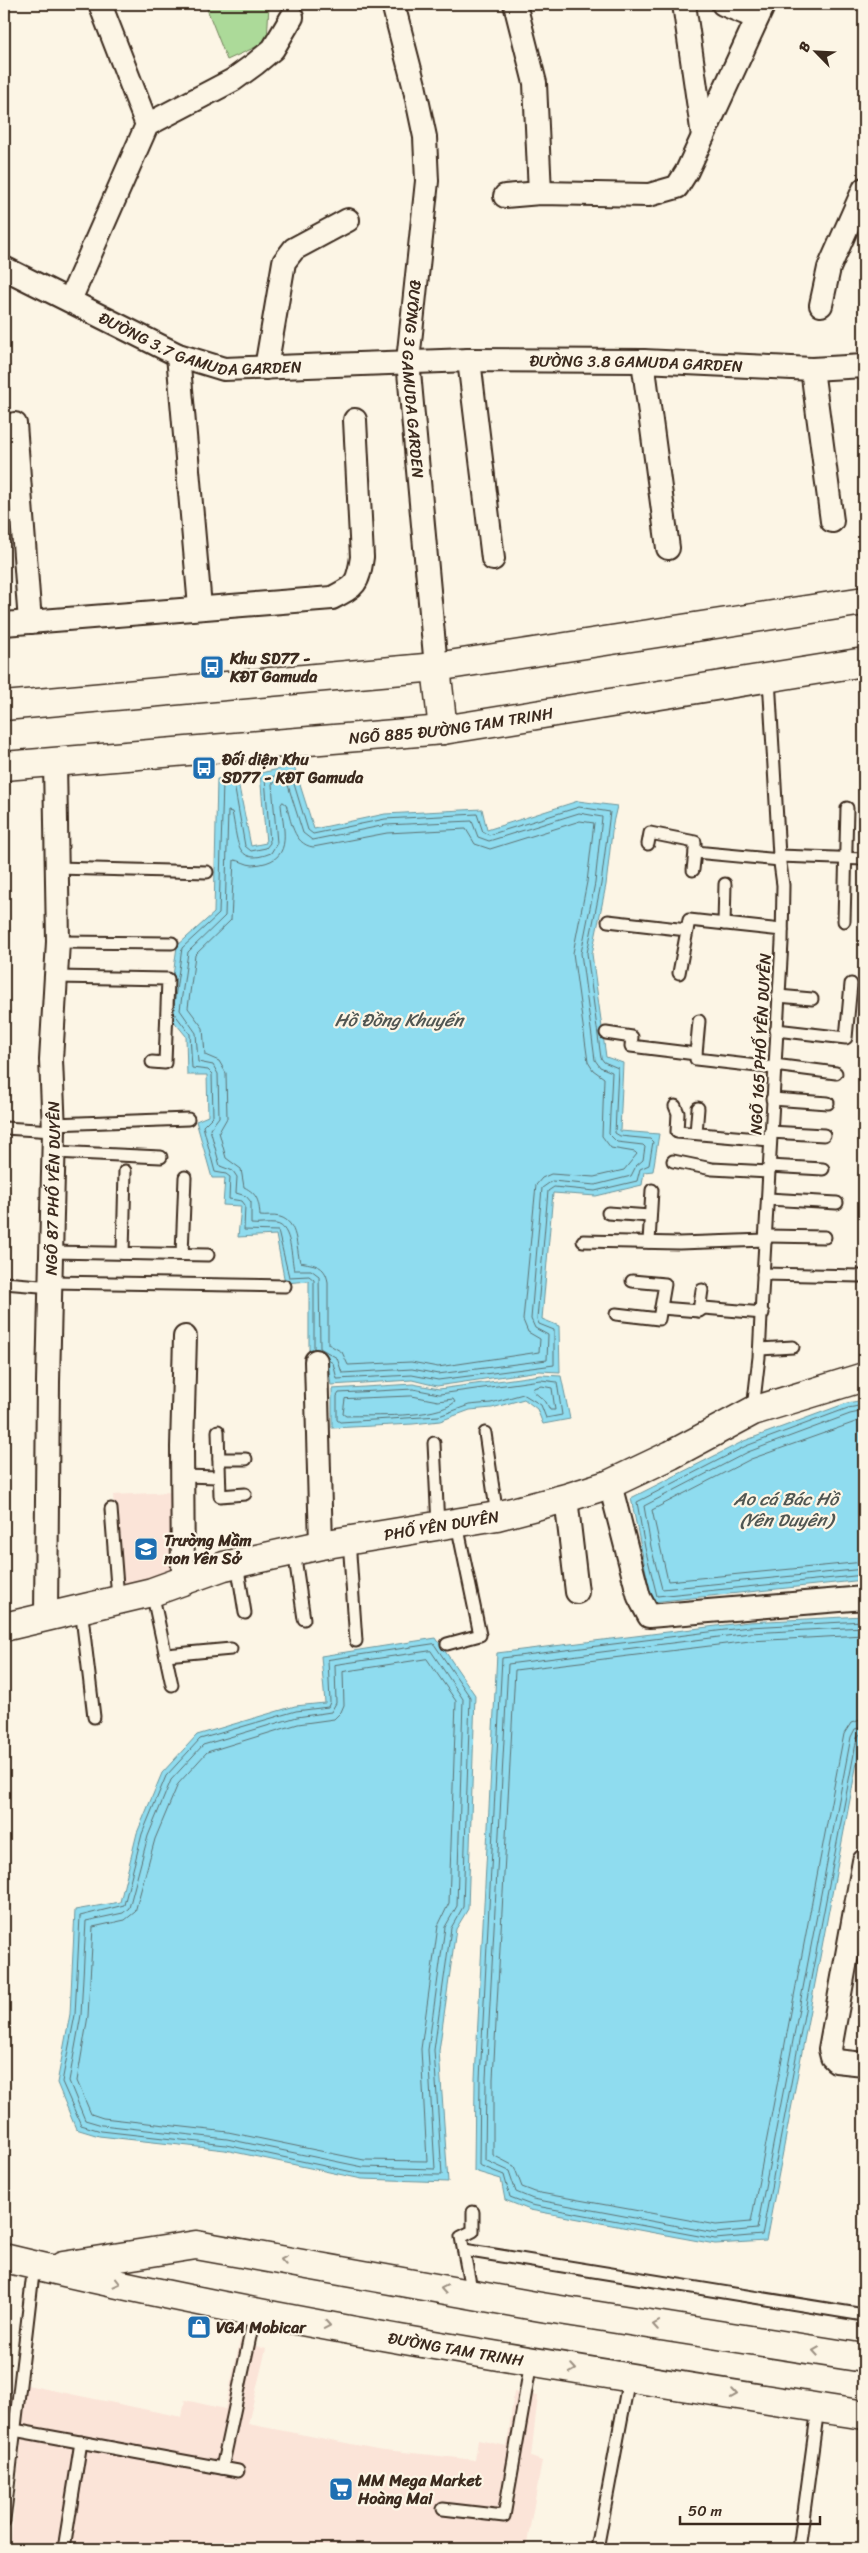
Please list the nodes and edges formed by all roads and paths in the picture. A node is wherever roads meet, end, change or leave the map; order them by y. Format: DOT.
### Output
graph roads {
  1 [pos="100,4"];
  2 [pos="393,4"];
  3 [pos="515,4"];
  4 [pos="723,4"];
  5 [pos="688,5"];
  6 [pos="761,11"];
  7 [pos="292,17"];
  8 [pos="147,126"];
  9 [pos="703,136"];
  10 [pos="864,189"];
  11 [pos="540,193"];
  12 [pos="505,196"];
  13 [pos="348,220"];
  14 [pos="4,268"];
  15 [pos="70,300"];
  16 [pos="821,305"];
  17 [pos="178,355"];
  18 [pos="469,360"];
  19 [pos="408,361"];
  20 [pos="643,361"];
  21 [pos="864,366"];
  22 [pos="266,368"];
  23 [pos="812,369"];
  24 [pos="355,420"];
  25 [pos="15,424"];
  26 [pos="832,521"];
  27 [pos="668,548"];
  28 [pos="493,559"];
  29 [pos="864,601"];
  30 [pos="200,607"];
  31 [pos="30,622"];
  32 [pos="4,624"];
  33 [pos="864,662"];
  34 [pos="436,667"];
  35 [pos="769,678"];
  36 [pos="4,706"];
  37 [pos="443,730"];
  38 [pos="55,762"];
  39 [pos="4,766"];
  40 [pos="847,808"];
  41 [pos="648,844"];
  42 [pos="695,852"];
  43 [pos="779,858"];
  44 [pos="846,858"];
  45 [pos="864,859"];
  46 [pos="57,868"];
  47 [pos="693,870"];
  48 [pos="207,872"];
  49 [pos="725,884"];
  50 [pos="608,921"];
  51 [pos="844,922"];
  52 [pos="724,924"];
  53 [pos="687,930"];
  54 [pos="782,930"];
  55 [pos="58,942"];
  56 [pos="172,944"];
  57 [pos="679,974"];
  58 [pos="56,977"];
  59 [pos="850,984"];
  60 [pos="778,996"];
  61 [pos="812,999"];
  62 [pos="700,1021"];
  63 [pos="776,1030"];
  64 [pos="606,1033"];
  65 [pos="696,1054"];
  66 [pos="152,1062"];
  67 [pos="774,1066"];
  68 [pos="836,1073"];
  69 [pos="772,1099"];
  70 [pos="828,1104"];
  71 [pos="674,1106"];
  72 [pos="698,1108"];
  73 [pos="188,1119"];
  74 [pos="4,1128"];
  75 [pos="696,1133"];
  76 [pos="824,1135"];
  77 [pos="54,1136"];
  78 [pos="770,1136"];
  79 [pos="161,1157"];
  80 [pos="672,1161"];
  81 [pos="769,1169"];
  82 [pos="823,1169"];
  83 [pos="125,1172"];
  84 [pos="185,1177"];
  85 [pos="652,1190"];
  86 [pos="768,1199"];
  87 [pos="837,1202"];
  88 [pos="608,1213"];
  89 [pos="650,1216"];
  90 [pos="766,1238"];
  91 [pos="825,1238"];
  92 [pos="583,1241"];
  93 [pos="649,1242"];
  94 [pos="52,1252"];
  95 [pos="122,1253"];
  96 [pos="182,1254"];
  97 [pos="208,1255"];
  98 [pos="763,1274"];
  99 [pos="860,1276"];
  100 [pos="632,1281"];
  101 [pos="4,1283"];
  102 [pos="52,1284"];
  103 [pos="285,1286"];
  104 [pos="702,1290"];
  105 [pos="661,1308"];
  106 [pos="699,1310"];
  107 [pos="763,1312"];
  108 [pos="616,1314"];
  109 [pos="186,1337"];
  110 [pos="793,1346"];
  111 [pos="760,1349"];
  112 [pos="316,1361"];
  113 [pos="864,1377"];
  114 [pos="753,1411"];
  115 [pos="218,1431"];
  116 [pos="486,1433"];
  117 [pos="434,1443"];
  118 [pos="219,1459"];
  119 [pos="246,1459"];
  120 [pos="182,1476"];
  121 [pos="219,1477"];
  122 [pos="610,1484"];
  123 [pos="246,1494"];
  124 [pos="566,1498"];
  125 [pos="111,1510"];
  126 [pos="496,1516"];
  127 [pos="447,1526"];
  128 [pos="349,1540"];
  129 [pos="321,1545"];
  130 [pos="294,1551"];
  131 [pos="237,1563"];
  132 [pos="183,1579"];
  133 [pos="152,1592"];
  134 [pos="577,1592"];
  135 [pos="864,1598"];
  136 [pos="118,1599"];
  137 [pos="80,1608"];
  138 [pos="245,1613"];
  139 [pos="46,1616"];
  140 [pos="304,1619"];
  141 [pos="4,1627"];
  142 [pos="356,1640"];
  143 [pos="447,1644"];
  144 [pos="231,1649"];
  145 [pos="166,1655"];
  146 [pos="172,1685"];
  147 [pos="94,1717"];
  148 [pos="864,1861"];
  149 [pos="864,2064"];
  150 [pos="473,2212"];
  151 [pos="464,2250"];
  152 [pos="4,2258"];
  153 [pos="43,2266"];
  154 [pos="472,2294"];
  155 [pos="255,2312"];
  156 [pos="864,2315"];
  157 [pos="864,2358"];
  158 [pos="531,2362"];
  159 [pos="629,2378"];
  160 [pos="818,2408"];
  161 [pos="864,2415"];
  162 [pos="14,2430"];
  163 [pos="81,2442"];
  164 [pos="222,2468"];
  165 [pos="238,2471"];
  166 [pos="6,2481"];
  167 [pos="444,2509"];
  168 [pos="4,2517"];
  169 [pos="4,2521"];
  170 [pos="64,2549"];
  171 [pos="597,2549"];
  172 [pos="799,2549"];
  1 -- 8 [label="street"];
  2 -- 19 [label="street, ĐƯỜNG 3 GAMUDA GARDEN"];
  3 -- 11 [label="street"];
  4 -- 6 [label="street"];
  5 -- 9 [label="street"];
  6 -- 9 [label="street"];
  7 -- 8 [label="street"];
  8 -- 15 [label="street"];
  9 -- 11 [label="street"];
  10 -- 16 [label="street"];
  11 -- 12 [label="street"];
  13 -- 22 [label="street"];
  14 -- 15 [label="street, ĐƯỜNG 3.7 GAMUDA GARDEN"];
  15 -- 17 [label="street, ĐƯỜNG 3.7 GAMUDA GARDEN"];
  17 -- 22 [label="street, ĐƯỜNG 3.7 GAMUDA GARDEN"];
  17 -- 30 [label="street"];
  18 -- 19 [label="street, ĐƯỜNG 3.8 GAMUDA GARDEN"];
  18 -- 20 [label="street, ĐƯỜNG 3.8 GAMUDA GARDEN"];
  18 -- 28 [label="street"];
  19 -- 22 [label="street, ĐƯỜNG 3.7 GAMUDA GARDEN"];
  19 -- 34 [label="street, ĐƯỜNG 3 GAMUDA GARDEN"];
  20 -- 23 [label="street, ĐƯỜNG 3.8 GAMUDA GARDEN"];
  20 -- 27 [label="street"];
  21 -- 23 [label="street, ĐƯỜNG 3.8 GAMUDA GARDEN"];
  23 -- 26 [label="street"];
  24 -- 30 [label="street"];
  25 -- 31 [label="street"];
  29 -- 34 [label="street"];
  30 -- 31 [label="street"];
  31 -- 32 [label="street"];
  33 -- 35 [label="street, NGÕ 885 ĐƯỜNG TAM TRINH"];
  34 -- 36 [label="street"];
  34 -- 37 [label="street"];
  35 -- 37 [label="street, NGÕ 885 ĐƯỜNG TAM TRINH"];
  35 -- 43 [label="lane, NGÕ 165 PHỐ YÊN DUYÊN"];
  37 -- 38 [label="street, NGÕ 885 ĐƯỜNG TAM TRINH"];
  38 -- 39 [label="street, NGÕ 885 ĐƯỜNG TAM TRINH"];
  38 -- 46 [label="street, NGÕ 87 PHỐ YÊN DUYÊN"];
  40 -- 44 [label="lane"];
  41 -- 42 [label="lane"];
  42 -- 43 [label="lane"];
  42 -- 47 [label="lane"];
  43 -- 44 [label="lane"];
  43 -- 54 [label="lane, NGÕ 165 PHỐ YÊN DUYÊN"];
  44 -- 45 [label="lane"];
  44 -- 51 [label="lane"];
  46 -- 48 [label="lane"];
  46 -- 55 [label="street, NGÕ 87 PHỐ YÊN DUYÊN"];
  49 -- 52 [label="lane"];
  50 -- 53 [label="lane"];
  52 -- 53 [label="lane"];
  52 -- 54 [label="lane"];
  53 -- 57 [label="lane"];
  54 -- 60 [label="lane, NGÕ 165 PHỐ YÊN DUYÊN"];
  55 -- 56 [label="lane"];
  55 -- 58 [label="street, NGÕ 87 PHỐ YÊN DUYÊN"];
  58 -- 66 [label="lane"];
  58 -- 77 [label="street, NGÕ 87 PHỐ YÊN DUYÊN"];
  59 -- 63 [label="lane"];
  60 -- 61 [label="lane"];
  60 -- 63 [label="lane, NGÕ 165 PHỐ YÊN DUYÊN"];
  62 -- 65 [label="lane"];
  63 -- 67 [label="lane, NGÕ 165 PHỐ YÊN DUYÊN"];
  64 -- 65 [label="lane"];
  65 -- 67 [label="lane"];
  67 -- 68 [label="lane"];
  67 -- 69 [label="lane, NGÕ 165 PHỐ YÊN DUYÊN"];
  69 -- 70 [label="lane"];
  69 -- 78 [label="lane, NGÕ 165 PHỐ YÊN DUYÊN"];
  71 -- 75 [label="lane"];
  72 -- 75 [label="lane"];
  73 -- 77 [label="lane"];
  74 -- 77 [label="lane"];
  75 -- 78 [label="lane"];
  76 -- 78 [label="lane"];
  77 -- 79 [label="lane"];
  77 -- 94 [label="street, NGÕ 87 PHỐ YÊN DUYÊN"];
  78 -- 81 [label="lane, NGÕ 165 PHỐ YÊN DUYÊN"];
  80 -- 81 [label="lane"];
  81 -- 82 [label="lane"];
  81 -- 86 [label="lane, NGÕ 165 PHỐ YÊN DUYÊN"];
  83 -- 95 [label="lane"];
  84 -- 96 [label="lane"];
  85 -- 89 [label="lane"];
  86 -- 87 [label="lane"];
  86 -- 90 [label="lane, NGÕ 165 PHỐ YÊN DUYÊN"];
  88 -- 89 [label="lane"];
  89 -- 93 [label="lane"];
  90 -- 91 [label="lane"];
  90 -- 93 [label="lane"];
  90 -- 98 [label="lane, NGÕ 165 PHỐ YÊN DUYÊN"];
  92 -- 93 [label="lane"];
  94 -- 95 [label="lane"];
  94 -- 102 [label="street, NGÕ 87 PHỐ YÊN DUYÊN"];
  95 -- 96 [label="lane"];
  96 -- 97 [label="lane"];
  98 -- 99 [label="lane"];
  98 -- 107 [label="lane, NGÕ 165 PHỐ YÊN DUYÊN"];
  100 -- 105 [label="lane"];
  101 -- 102 [label="lane"];
  102 -- 103 [label="lane"];
  102 -- 139 [label="street, NGÕ 87 PHỐ YÊN DUYÊN"];
  104 -- 106 [label="lane"];
  105 -- 106 [label="lane"];
  105 -- 108 [label="lane"];
  106 -- 107 [label="lane"];
  107 -- 111 [label="lane, NGÕ 165 PHỐ YÊN DUYÊN"];
  109 -- 120 [label="street"];
  110 -- 111 [label="lane"];
  111 -- 114 [label="lane, NGÕ 165 PHỐ YÊN DUYÊN"];
  112 -- 129 [label="street"];
  113 -- 114 [label="street, PHỐ YÊN DUYÊN"];
  114 -- 122 [label="street, PHỐ YÊN DUYÊN"];
  115 -- 118 [label="lane"];
  116 -- 126 [label="lane"];
  117 -- 127 [label="lane"];
  118 -- 119 [label="lane"];
  118 -- 121 [label="lane"];
  120 -- 121 [label="lane"];
  120 -- 132 [label="street"];
  121 -- 123 [label="lane"];
  122 -- 124 [label="street, PHỐ YÊN DUYÊN"];
  122 -- 135 [label="street"];
  124 -- 126 [label="street, PHỐ YÊN DUYÊN"];
  124 -- 134 [label="street"];
  125 -- 136 [label="lane"];
  126 -- 127 [label="street, PHỐ YÊN DUYÊN"];
  127 -- 128 [label="street, PHỐ YÊN DUYÊN"];
  127 -- 143 [label="lane"];
  128 -- 129 [label="street, PHỐ YÊN DUYÊN"];
  128 -- 142 [label="lane"];
  129 -- 130 [label="street, PHỐ YÊN DUYÊN"];
  130 -- 131 [label="street, PHỐ YÊN DUYÊN"];
  130 -- 140 [label="lane"];
  131 -- 132 [label="street, PHỐ YÊN DUYÊN"];
  131 -- 138 [label="lane"];
  132 -- 133 [label="street, PHỐ YÊN DUYÊN"];
  133 -- 136 [label="street, PHỐ YÊN DUYÊN"];
  133 -- 145 [label="lane"];
  136 -- 137 [label="street, PHỐ YÊN DUYÊN"];
  137 -- 139 [label="street, PHỐ YÊN DUYÊN"];
  137 -- 147 [label="lane"];
  139 -- 141 [label="street, PHỐ YÊN DUYÊN"];
  144 -- 145 [label="lane"];
  145 -- 146 [label="lane"];
  148 -- 149 [label="street"];
  150 -- 151 [label="lane"];
  151 -- 154 [label="lane"];
  151 -- 156 [label="lane"];
  152 -- 153 [label="street, ĐƯỜNG TAM TRINH"];
  154 -- 153 [label="street, ĐƯỜNG TAM TRINH, one-way"];
  153 -- 155 [label="street, ĐƯỜNG TAM TRINH, one-way"];
  153 -- 162 [label="lane"];
  157 -- 154 [label="street, ĐƯỜNG TAM TRINH, one-way"];
  155 -- 158 [label="street, ĐƯỜNG TAM TRINH, one-way"];
  155 -- 164 [label="lane"];
  158 -- 159 [label="street, ĐƯỜNG TAM TRINH, one-way"];
  158 -- 167 [label="lane"];
  159 -- 160 [label="street, ĐƯỜNG TAM TRINH, one-way"];
  159 -- 171 [label="lane"];
  160 -- 161 [label="street, ĐƯỜNG TAM TRINH"];
  160 -- 172 [label="lane"];
  162 -- 163 [label="lane"];
  162 -- 166 [label="lane"];
  163 -- 164 [label="lane"];
  163 -- 170 [label="lane"];
  164 -- 165 [label="lane"];
  166 -- 168 [label="lane"];
  168 -- 169 [label="lane"];
}
